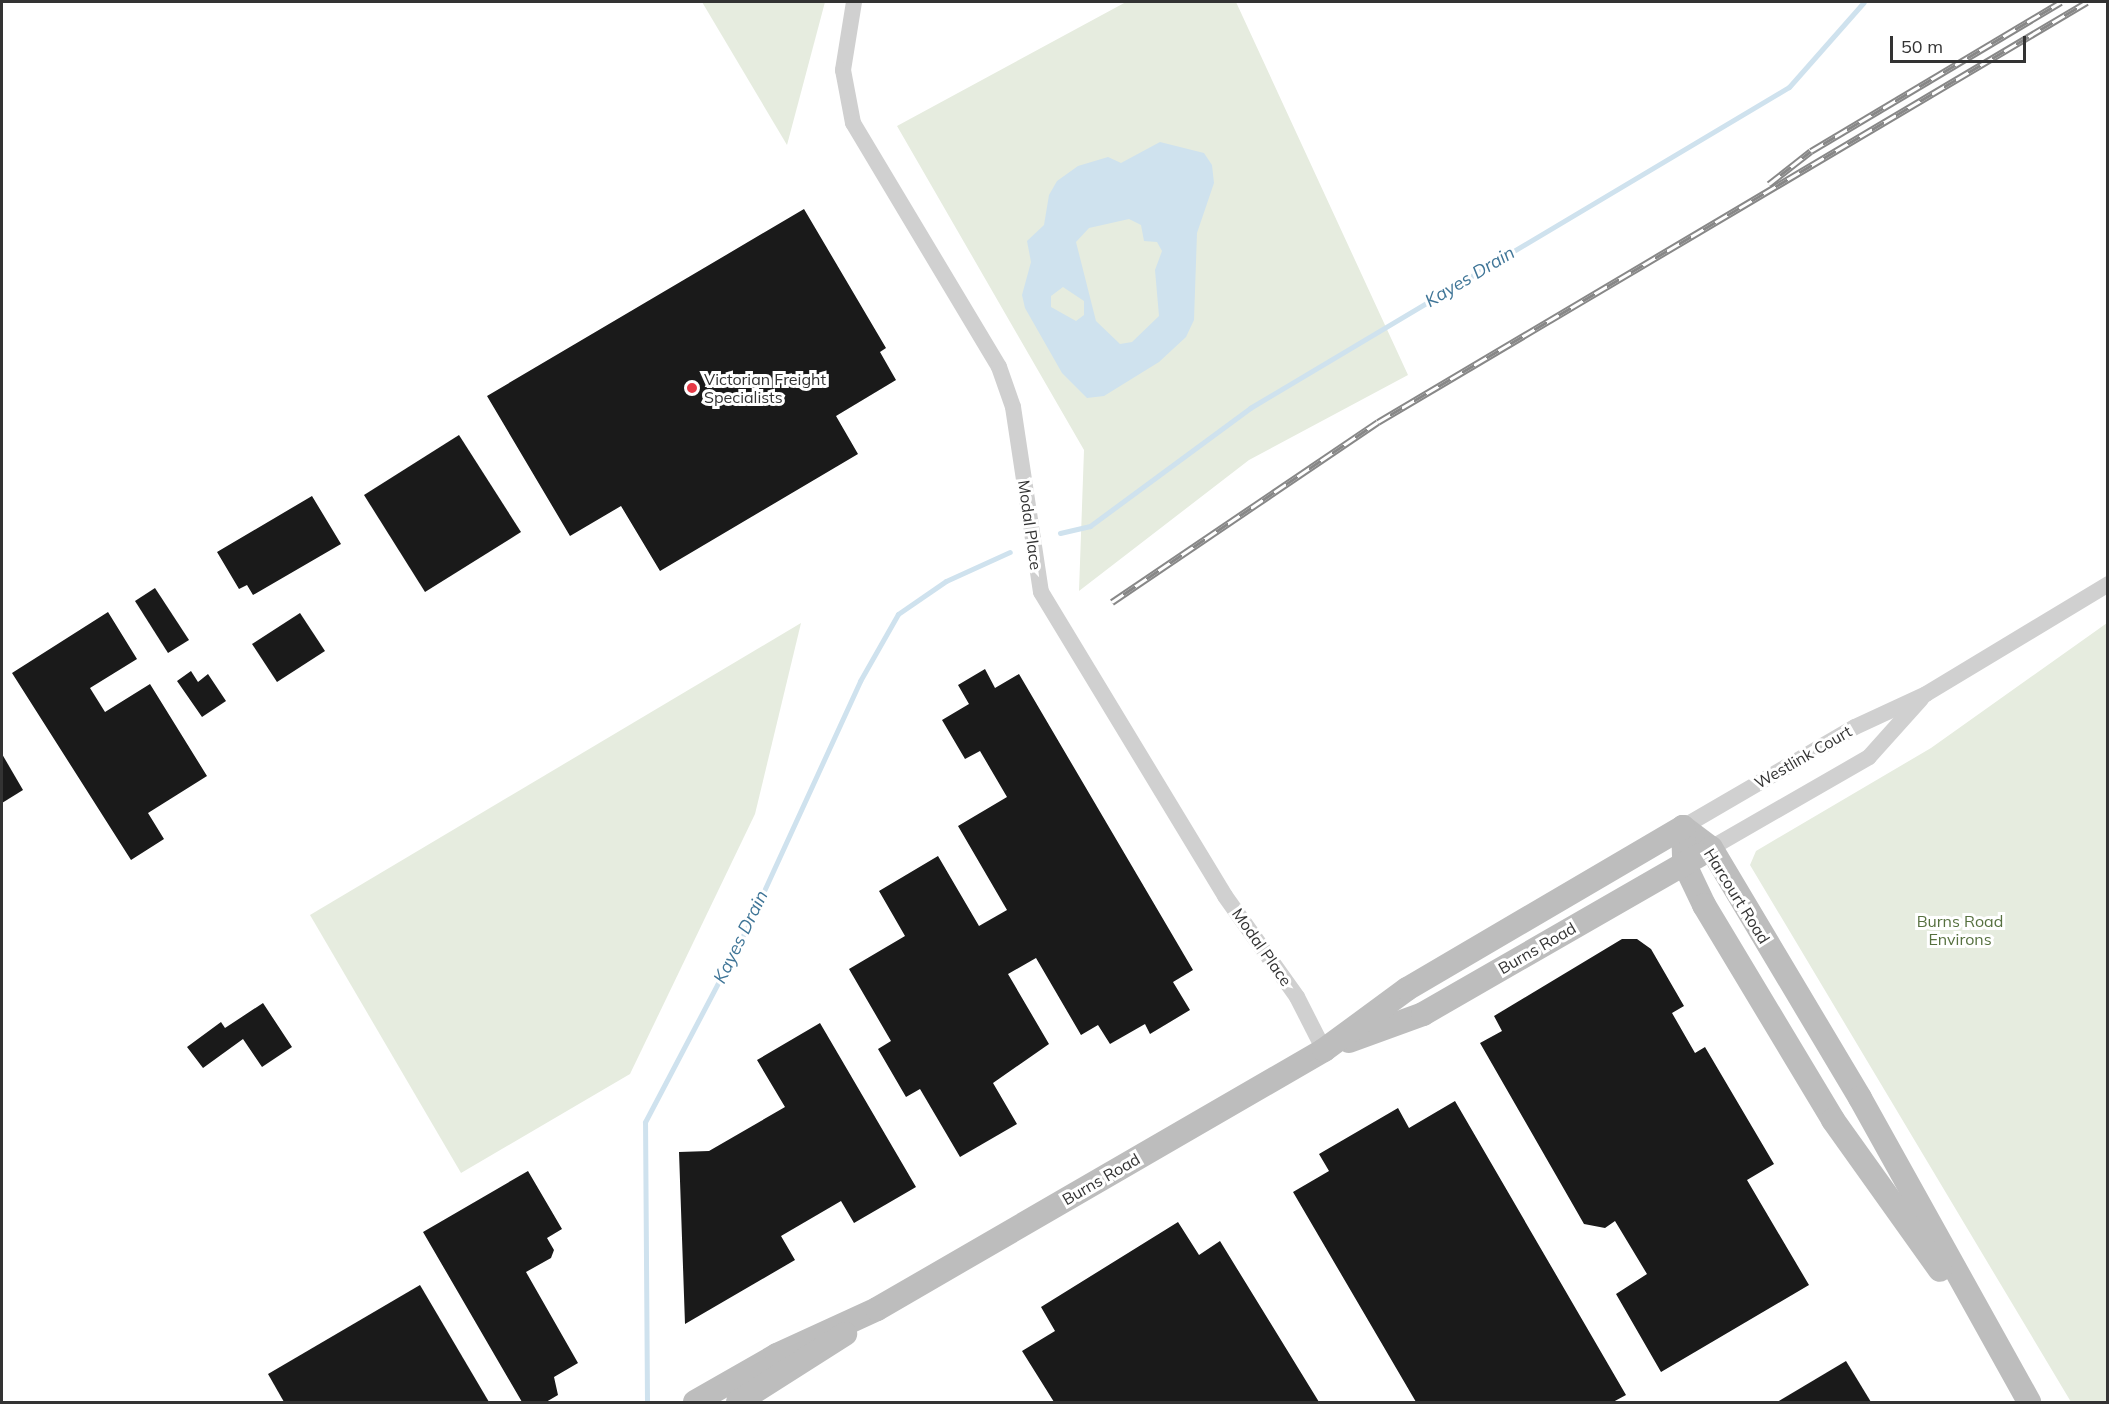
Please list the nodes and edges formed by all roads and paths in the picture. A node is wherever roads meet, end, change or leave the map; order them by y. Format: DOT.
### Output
graph roads {
  1 [pos="854,2"];
  2 [pos="2108,584"];
  3 [pos="1926,694"];
  4 [pos="1683,827"];
  5 [pos="1711,848"];
  6 [pos="1684,863"];
  7 [pos="1324,1050"];
  8 [pos="2004,1360"];
  9 [pos="729,1398"];
  10 [pos="695,1402"];
  11 [pos="2029,1402"];
  1 -- 7 [label="street, Modal Place"];
  2 -- 3 [label="street, Westlink Court"];
  3 -- 4 [label="street, Westlink Court"];
  3 -- 5 [label="street, Westlink Court"];
  4 -- 5 [label="street, Harcourt Road"];
  4 -- 6 [label="street, Harcourt Road"];
  4 -- 7 [label="street, Burns Road"];
  5 -- 6 [label="street, Burns Road"];
  5 -- 8 [label="street, Harcourt Road"];
  6 -- 7 [label="street, Burns Road"];
  6 -- 8 [label="street, Harcourt Road"];
  7 -- 9 [label="street, Burns Road"];
  8 -- 11 [label="street, Harcourt Road"];
  9 -- 10 [label="street, Burns Road"];
}
